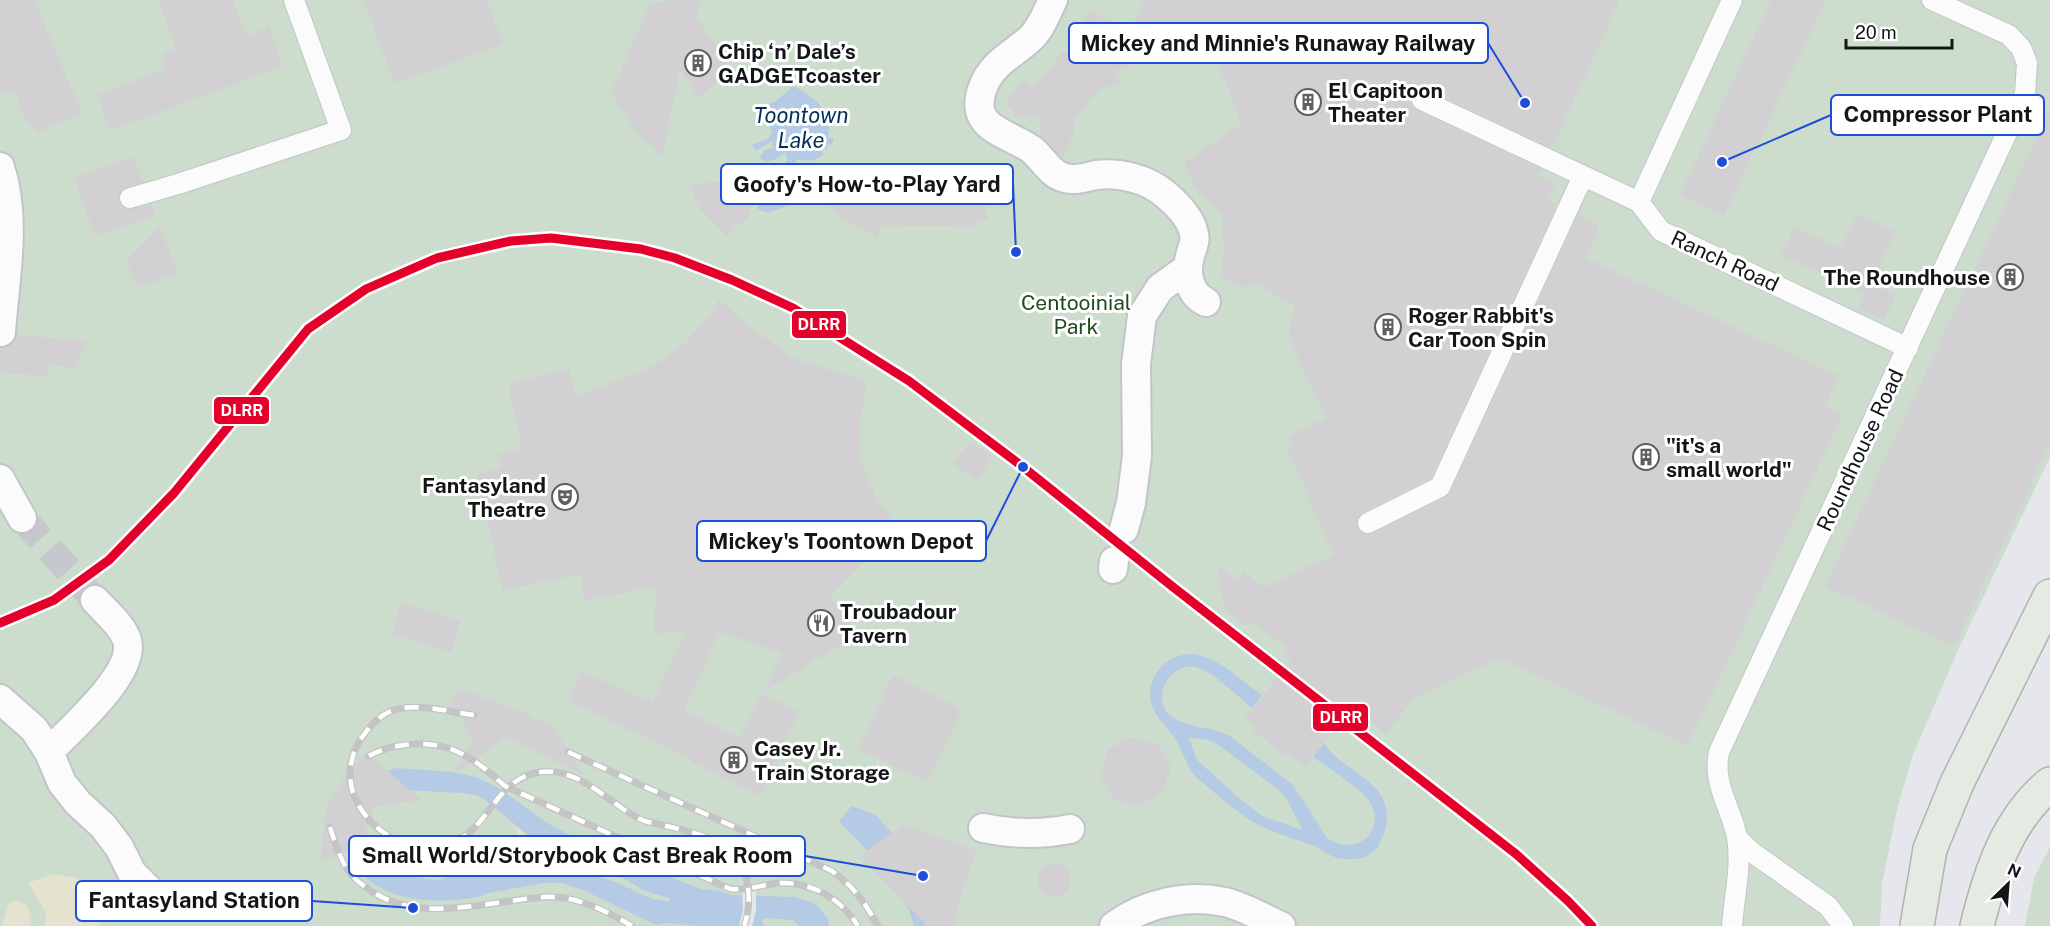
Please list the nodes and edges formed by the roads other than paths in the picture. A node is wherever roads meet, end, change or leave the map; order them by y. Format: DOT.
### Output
graph roads {
  1 [pos="294,0"];
  2 [pos="1053,0"];
  3 [pos="1732,0"];
  4 [pos="1932,0"];
  5 [pos="1422,100"];
  6 [pos="0,167"];
  7 [pos="1583,176"];
  8 [pos="130,198"];
  9 [pos="1639,202"];
  10 [pos="1188,268"];
  11 [pos="2,282"];
  12 [pos="1206,302"];
  13 [pos="1,332"];
  14 [pos="1908,348"];
  15 [pos="0,479"];
  16 [pos="22,518"];
  17 [pos="1368,523"];
  18 [pos="1124,530"];
  19 [pos="2050,596"];
  20 [pos="95,600"];
  21 [pos="0,699"];
  22 [pos="49,752"];
  23 [pos="2050,784"];
  24 [pos="983,828"];
  25 [pos="1070,829"];
  26 [pos="1737,838"];
  27 [pos="154,895"];
  28 [pos="1114,926"];
  29 [pos="1281,926"];
  30 [pos="1732,926"];
  31 [pos="1843,926"];
  32 [pos="1917,926"];
  33 [pos="1977,926"];
  1 -- 8 [label="lane"];
  2 -- 10 [label="street"];
  3 -- 9 [label="lane"];
  4 -- 14 [label="lane, Roundhouse Road"];
  5 -- 7 [label="lane, Ranch Road"];
  6 -- 11 [label="street"];
  7 -- 9 [label="lane, Ranch Road"];
  7 -- 17 [label="lane"];
  9 -- 14 [label="lane, Ranch Road"];
  10 -- 12 [label="street"];
  10 -- 18 [label="street"];
  11 -- 13 [label="street"];
  14 -- 26 [label="lane, Roundhouse Road"];
  15 -- 16 [label="street"];
  19 -- 32 [label="highway"];
  20 -- 22 [label="street"];
  21 -- 22 [label="street"];
  22 -- 27 [label="street"];
  23 -- 33 [label="highway"];
  24 -- 25 [label="street"];
  26 -- 30 [label="lane"];
  26 -- 31 [label="lane"];
  28 -- 29 [label="street"];
}
